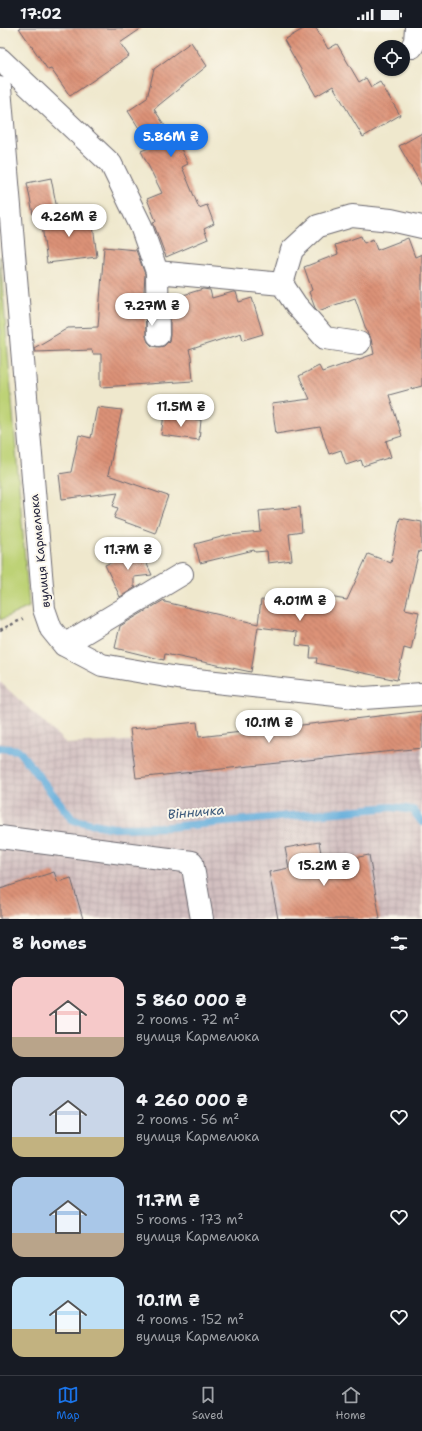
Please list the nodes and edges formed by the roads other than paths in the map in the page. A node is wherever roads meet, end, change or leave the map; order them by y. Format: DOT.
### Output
graph roads {
  1 [pos="0,59"];
  2 [pos="0,88"];
  3 [pos="422,227"];
  4 [pos="156,272"];
  5 [pos="282,284"];
  6 [pos="158,335"];
  7 [pos="359,343"];
  8 [pos="182,574"];
  9 [pos="64,645"];
  10 [pos="422,694"];
  11 [pos="0,838"];
  12 [pos="202,919"];
  1 -- 4 [label="street"];
  2 -- 9 [label="street, вулиця Кармелюка"];
  3 -- 5 [label="street"];
  4 -- 5 [label="street"];
  4 -- 6 [label="street"];
  5 -- 7 [label="street"];
  8 -- 9 [label="street"];
  9 -- 10 [label="street, вулиця Кармелюка"];
  11 -- 12 [label="street"];
}
